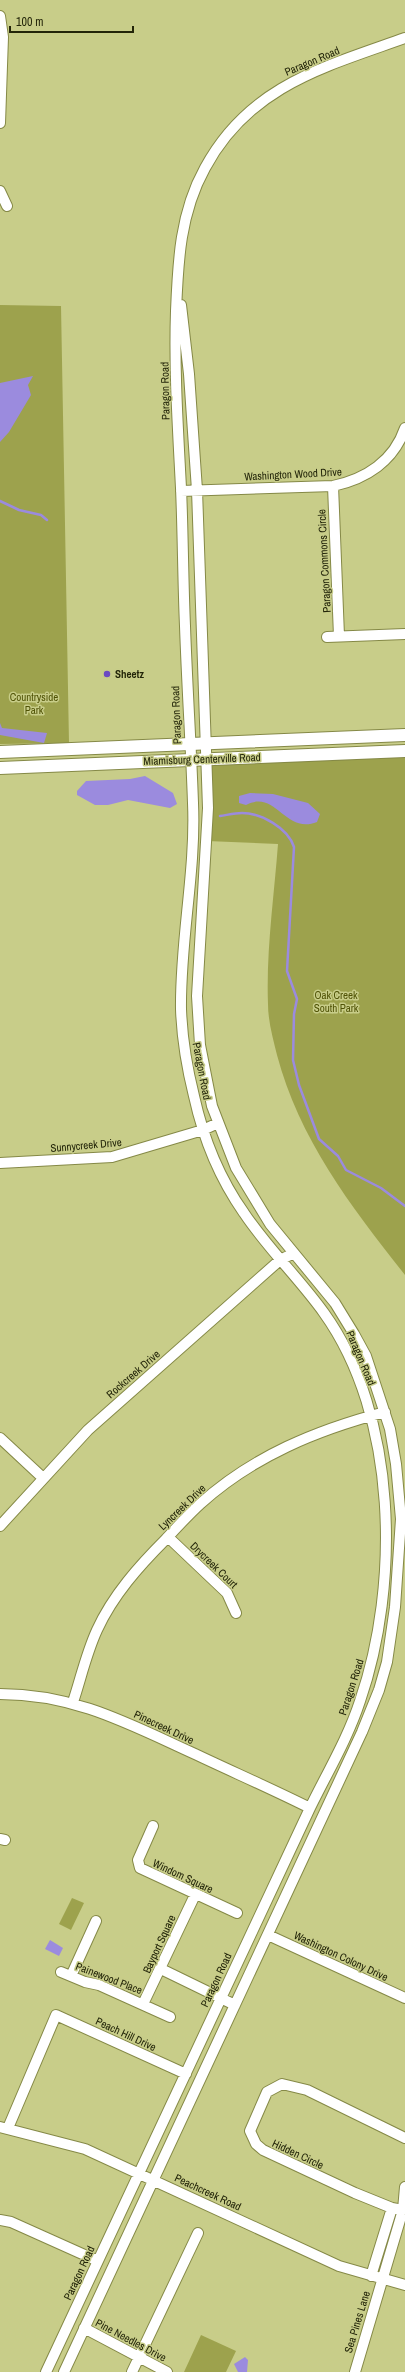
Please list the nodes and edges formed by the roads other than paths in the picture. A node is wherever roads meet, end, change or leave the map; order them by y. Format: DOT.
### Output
graph roads {
  1 [pos="0,16"];
  2 [pos="405,38"];
  3 [pos="0,123"];
  4 [pos="0,191"];
  5 [pos="7,206"];
  6 [pos="178,275"];
  7 [pos="192,412"];
  8 [pos="177,413"];
  9 [pos="404,431"];
  10 [pos="333,486"];
  11 [pos="197,490"];
  12 [pos="181,491"];
  13 [pos="405,634"];
  14 [pos="340,636"];
  15 [pos="327,637"];
  16 [pos="399,736"];
  17 [pos="205,744"];
  18 [pos="189,745"];
  19 [pos="399,751"];
  20 [pos="5,752"];
  21 [pos="190,758"];
  22 [pos="205,758"];
  23 [pos="6,767"];
  24 [pos="218,1123"];
  25 [pos="203,1130"];
  26 [pos="0,1162"];
  27 [pos="294,1253"];
  28 [pos="280,1260"];
  29 [pos="385,1412"];
  30 [pos="370,1416"];
  31 [pos="0,1438"];
  32 [pos="43,1478"];
  33 [pos="0,1526"];
  34 [pos="168,1537"];
  35 [pos="236,1614"];
  36 [pos="0,1694"];
  37 [pos="73,1702"];
  38 [pos="310,1808"];
  39 [pos="153,1826"];
  40 [pos="195,1895"];
  41 [pos="237,1913"];
  42 [pos="96,1921"];
  43 [pos="268,1936"];
  44 [pos="161,1969"];
  45 [pos="61,1972"];
  46 [pos="71,1976"];
  47 [pos="221,1997"];
  48 [pos="405,1998"];
  49 [pos="143,2004"];
  50 [pos="235,2005"];
  51 [pos="170,2018"];
  52 [pos="186,2074"];
  53 [pos="4,2127"];
  54 [pos="405,2138"];
  55 [pos="139,2174"];
  56 [pos="154,2181"];
  57 [pos="405,2187"];
  58 [pos="398,2209"];
  59 [pos="0,2220"];
  60 [pos="198,2233"];
  61 [pos="98,2262"];
  62 [pos="371,2276"];
  63 [pos="382,2280"];
  64 [pos="405,2285"];
  65 [pos="84,2328"];
  66 [pos="139,2357"];
  67 [pos="46,2372"];
  68 [pos="64,2372"];
  69 [pos="132,2372"];
  70 [pos="167,2372"];
  71 [pos="355,2372"];
  1 -- 3 [label="street"];
  2 -- 6 [label="street, Paragon Road"];
  4 -- 5 [label="street"];
  6 -- 7 [label="street, Paragon Road"];
  6 -- 8 [label="street, Paragon Road"];
  7 -- 8 [label="street"];
  7 -- 11 [label="street, Paragon Road"];
  8 -- 12 [label="street, Paragon Road"];
  9 -- 10 [label="street, Washington Wood Drive"];
  10 -- 11 [label="street, Washington Wood Drive"];
  10 -- 14 [label="street, Paragon Commons Circle"];
  11 -- 12 [label="street, Washington Wood Drive"];
  11 -- 17 [label="street, Paragon Road"];
  12 -- 18 [label="street, Paragon Road"];
  13 -- 14 [label="street"];
  14 -- 15 [label="street"];
  16 -- 17 [label="main road, Miamisburg Centerville Road"];
  16 -- 19 [label="main road"];
  17 -- 18 [label="main road, Miamisburg Centerville Road"];
  17 -- 22 [label="street, Paragon Road"];
  18 -- 20 [label="main road, Miamisburg Centerville Road"];
  18 -- 21 [label="street, Paragon Road"];
  19 -- 22 [label="main road, Miamisburg Centerville Road"];
  20 -- 23 [label="main road"];
  21 -- 22 [label="main road, Miamisburg Centerville Road"];
  21 -- 23 [label="main road, Miamisburg Centerville Road"];
  21 -- 25 [label="street, Paragon Road"];
  22 -- 24 [label="street, Paragon Road"];
  24 -- 25 [label="street, Sunnycreek Drive"];
  24 -- 27 [label="street, Paragon Road"];
  25 -- 26 [label="street, Sunnycreek Drive"];
  25 -- 28 [label="street, Paragon Road"];
  27 -- 28 [label="street, Rockcreek Drive"];
  27 -- 29 [label="street, Paragon Road"];
  28 -- 30 [label="street, Paragon Road"];
  28 -- 32 [label="street, Rockcreek Drive"];
  29 -- 30 [label="street, Lyncreek Drive"];
  29 -- 43 [label="street, Paragon Road"];
  30 -- 34 [label="street, Lyncreek Drive"];
  30 -- 38 [label="street, Paragon Road"];
  31 -- 32 [label="street"];
  32 -- 33 [label="street, Rockcreek Drive"];
  34 -- 35 [label="street, Drycreek Court"];
  34 -- 37 [label="street, Lyncreek Drive"];
  36 -- 37 [label="street, Pinecreek Drive"];
  37 -- 38 [label="street, Pinecreek Drive"];
  38 -- 47 [label="street, Paragon Road"];
  39 -- 40 [label="street, Windom Square"];
  40 -- 41 [label="street, Windom Square"];
  40 -- 44 [label="street, Bayport Square"];
  42 -- 46 [label="street"];
  43 -- 48 [label="street, Washington Colony Drive"];
  43 -- 50 [label="street, Paragon Road"];
  44 -- 47 [label="street"];
  44 -- 49 [label="street, Bayport Square"];
  45 -- 46 [label="street, Painewood Place"];
  46 -- 49 [label="street, Painewood Place"];
  47 -- 50 [label="street"];
  47 -- 52 [label="street, Paragon Road"];
  49 -- 51 [label="street, Painewood Place"];
  50 -- 56 [label="street, Paragon Road"];
  52 -- 53 [label="street, Peach Hill Drive"];
  52 -- 55 [label="street, Paragon Road"];
  53 -- 55 [label="street, Peachcreek Road"];
  54 -- 58 [label="street, Hidden Circle"];
  55 -- 56 [label="street, Peachcreek Road"];
  55 -- 61 [label="street, Paragon Road"];
  56 -- 62 [label="street, Peachcreek Road"];
  56 -- 65 [label="street, Paragon Road"];
  57 -- 58 [label="street"];
  58 -- 62 [label="street"];
  58 -- 63 [label="street"];
  59 -- 61 [label="street"];
  60 -- 66 [label="street"];
  61 -- 67 [label="street, Paragon Road"];
  62 -- 63 [label="street, Peachcreek Road"];
  63 -- 64 [label="street, Peachcreek Road"];
  63 -- 71 [label="street, Sea Pines Lane"];
  65 -- 66 [label="street, Pine Needles Drive"];
  65 -- 68 [label="street, Paragon Road"];
  66 -- 69 [label="street"];
  66 -- 70 [label="street, Pine Needles Drive"];
}
